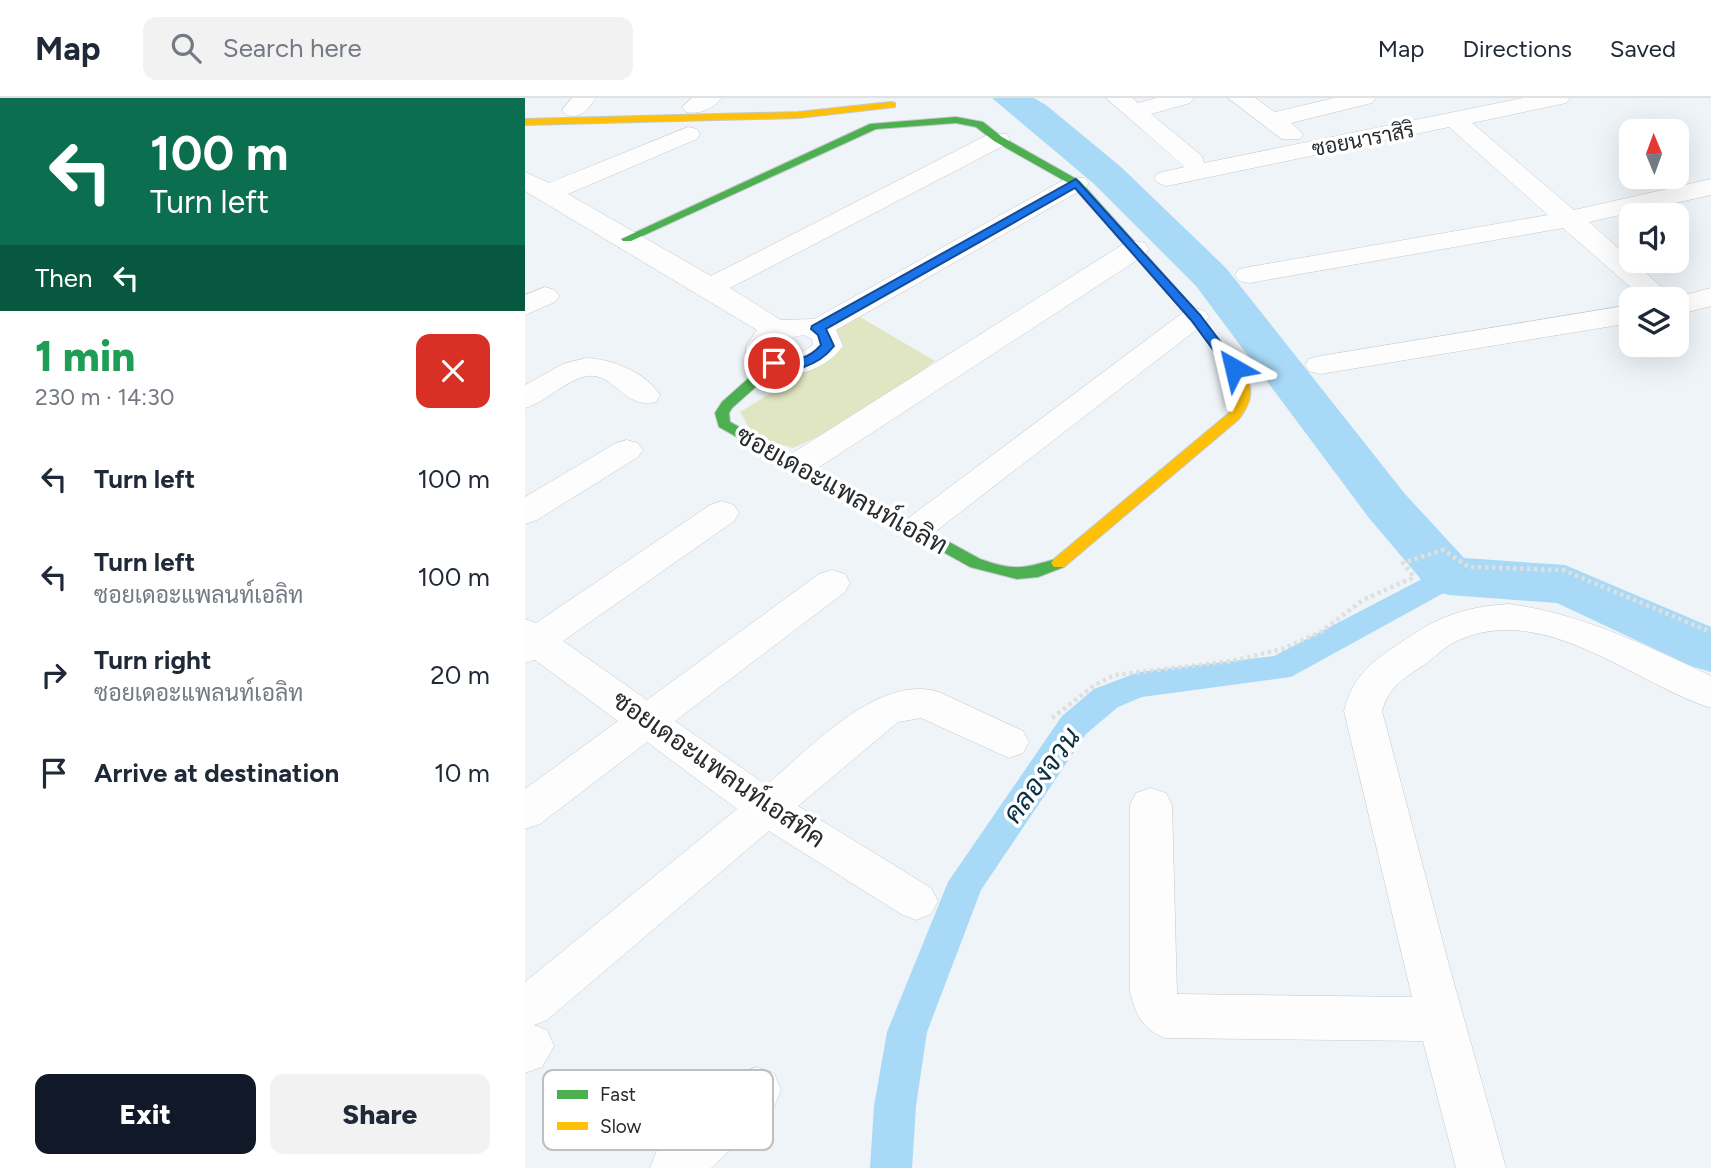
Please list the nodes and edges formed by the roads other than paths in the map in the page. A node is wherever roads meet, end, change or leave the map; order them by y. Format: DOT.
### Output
graph roads {
  1 [pos="1182,98"];
  2 [pos="1240,98"];
  3 [pos="1363,98"];
  4 [pos="1558,98"];
  5 [pos="890,101"];
  6 [pos="702,103"];
  7 [pos="579,104"];
  8 [pos="1127,105"];
  9 [pos="529,120"];
  10 [pos="1271,120"];
  11 [pos="1456,121"];
  12 [pos="688,134"];
  13 [pos="1293,135"];
  14 [pos="998,138"];
  15 [pos="1193,160"];
  16 [pos="1167,178"];
  17 [pos="1076,183"];
  18 [pos="537,186"];
  19 [pos="1711,187"];
  20 [pos="1568,219"];
  21 [pos="627,240"];
  22 [pos="1135,249"];
  23 [pos="1249,275"];
  24 [pos="710,287"];
  25 [pos="1647,287"];
  26 [pos="1711,297"];
  27 [pos="1689,303"];
  28 [pos="1619,316"];
  29 [pos="1195,317"];
  30 [pos="817,329"];
  31 [pos="777,330"];
  32 [pos="774,363"];
  33 [pos="1320,365"];
  34 [pos="645,395"];
  35 [pos="525,398"];
  36 [pos="627,450"];
  37 [pos="798,465"];
  38 [pos="525,512"];
  39 [pos="722,513"];
  40 [pos="915,530"];
  41 [pos="832,583"];
  42 [pos="529,641"];
  43 [pos="1711,693"];
  44 [pos="649,720"];
  45 [pos="1009,742"];
  46 [pos="1151,804"];
  47 [pos="768,809"];
  48 [pos="525,812"];
  49 [pos="916,901"];
  50 [pos="1440,1019"];
  51 [pos="529,1034"];
  52 [pos="694,1150"];
  53 [pos="675,1168"];
  54 [pos="1482,1168"];
  1 -- 8 [label="street"];
  2 -- 10 [label="street"];
  3 -- 10 [label="street"];
  4 -- 11 [label="street, ซอยนาราสิริ"];
  5 -- 6 [label="street"];
  5 -- 9 [label="street"];
  6 -- 7 [label="street"];
  7 -- 9 [label="street"];
  8 -- 15 [label="street"];
  10 -- 13 [label="street"];
  11 -- 16 [label="street, ซอยนาราสิริ"];
  11 -- 20 [label="street"];
  12 -- 18 [label="street"];
  14 -- 17 [label="street"];
  14 -- 21 [label="street"];
  14 -- 24 [label="street"];
  17 -- 22 [label="street"];
  17 -- 30 [label="street"];
  18 -- 21 [label="street"];
  19 -- 20 [label="street"];
  20 -- 23 [label="street"];
  20 -- 25 [label="street"];
  21 -- 24 [label="street"];
  22 -- 29 [label="street"];
  22 -- 37 [label="street"];
  24 -- 31 [label="street"];
  26 -- 27 [label="street"];
  28 -- 33 [label="street"];
  29 -- 40 [label="street"];
  29 -- 40 [label="street, ซอยเดอะแพลนท์เอลิท"];
  30 -- 31 [label="street"];
  30 -- 32 [label="street"];
  31 -- 32 [label="street"];
  32 -- 37 [label="street, ซอยเดอะแพลนท์เอลิท"];
  34 -- 35 [label="street"];
  36 -- 38 [label="street"];
  37 -- 40 [label="street, ซอยเดอะแพลนท์เอลิท"];
  39 -- 42 [label="street"];
  41 -- 44 [label="street"];
  42 -- 44 [label="street, ซอยเดอะแพลนท์เอสทีค"];
  43 -- 50 [label="street"];
  44 -- 47 [label="street, ซอยเดอะแพลนท์เอสทีค"];
  44 -- 48 [label="street"];
  45 -- 47 [label="street"];
  46 -- 50 [label="street"];
  47 -- 49 [label="street, ซอยเดอะแพลนท์เอสทีค"];
  47 -- 51 [label="street"];
  50 -- 54 [label="street"];
  52 -- 53 [label="street"];
}
